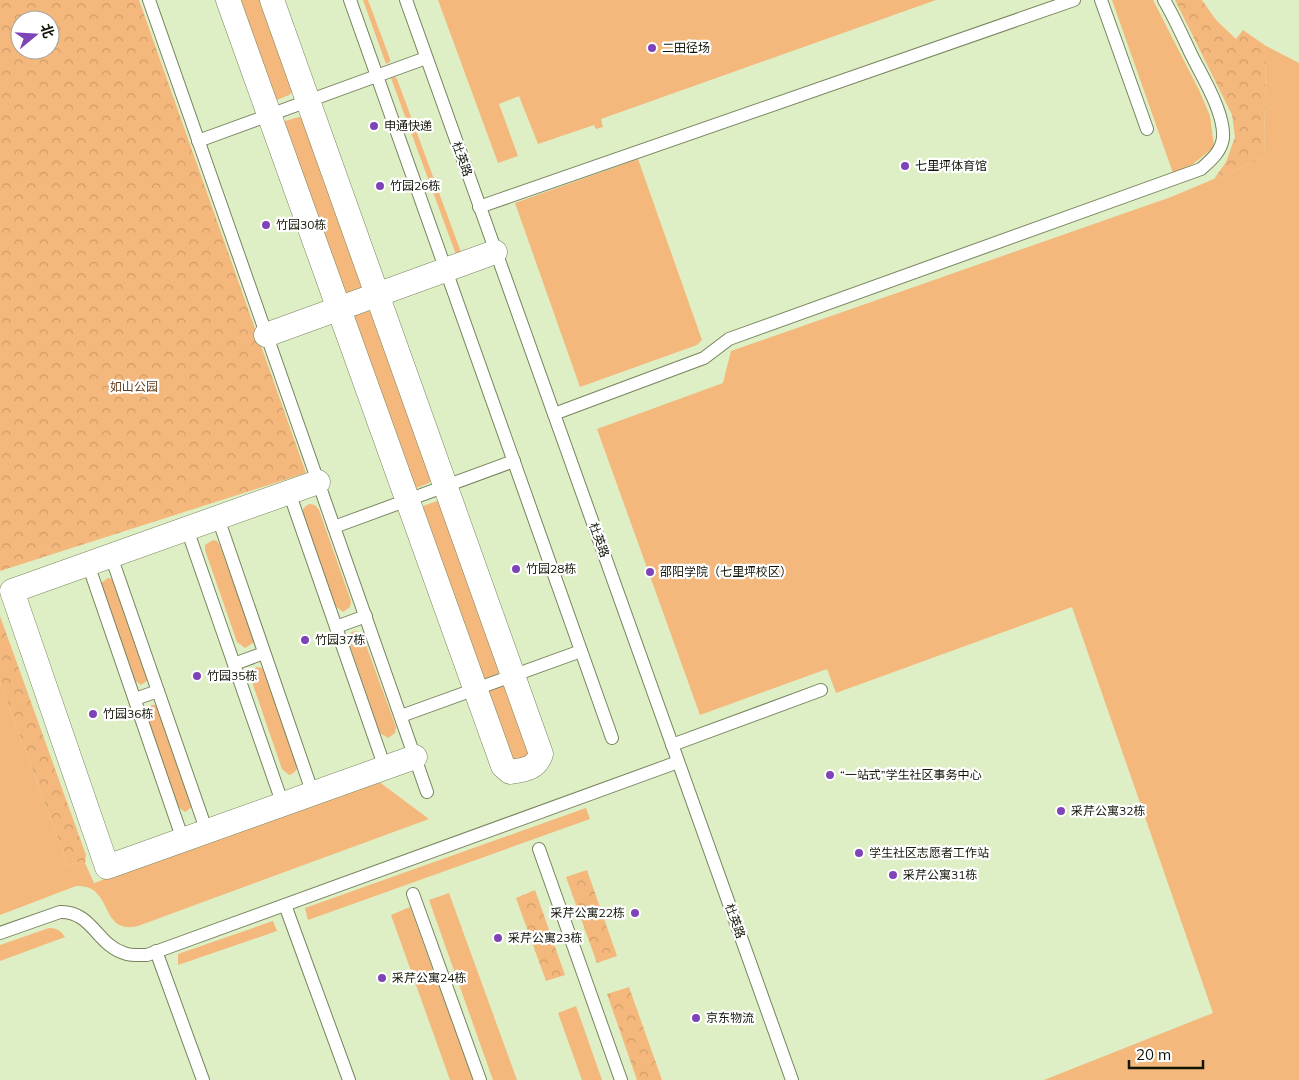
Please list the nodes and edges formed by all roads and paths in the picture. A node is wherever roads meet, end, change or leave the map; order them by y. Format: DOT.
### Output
graph roads {
  1 [pos="149,0"];
  2 [pos="228,0"];
  3 [pos="272,0"];
  4 [pos="350,0"];
  5 [pos="406,0"];
  6 [pos="1074,0"];
  7 [pos="1101,0"];
  8 [pos="1164,0"];
  9 [pos="426,58"];
  10 [pos="377,76"];
  11 [pos="308,101"];
  12 [pos="270,115"];
  13 [pos="1147,129"];
  14 [pos="198,141"];
  15 [pos="480,207"];
  16 [pos="495,252"];
  17 [pos="446,270"];
  18 [pos="377,295"];
  19 [pos="339,308"];
  20 [pos="266,335"];
  21 [pos="554,414"];
  22 [pos="514,461"];
  23 [pos="318,482"];
  24 [pos="445,486"];
  25 [pos="289,492"];
  26 [pos="407,500"];
  27 [pos="218,518"];
  28 [pos="334,527"];
  29 [pos="187,528"];
  30 [pos="111,556"];
  31 [pos="88,564"];
  32 [pos="366,616"];
  33 [pos="336,627"];
  34 [pos="581,651"];
  35 [pos="264,653"];
  36 [pos="234,664"];
  37 [pos="513,675"];
  38 [pos="475,689"];
  39 [pos="820,690"];
  40 [pos="158,691"];
  41 [pos="135,699"];
  42 [pos="401,716"];
  43 [pos="612,738"];
  44 [pos="672,745"];
  45 [pos="415,757"];
  46 [pos="678,762"];
  47 [pos="385,768"];
  48 [pos="427,792"];
  49 [pos="313,794"];
  50 [pos="282,805"];
  51 [pos="207,832"];
  52 [pos="184,840"];
  53 [pos="538,848"];
  54 [pos="413,894"];
  55 [pos="285,905"];
  56 [pos="0,933"];
  57 [pos="156,951"];
  58 [pos="203,1080"];
  59 [pos="348,1080"];
  60 [pos="480,1080"];
  61 [pos="621,1080"];
  62 [pos="792,1080"];
  1 -- 14 [label="lane"];
  2 -- 12 [label="street"];
  3 -- 11 [label="street"];
  4 -- 10 [label="lane"];
  5 -- 9 [label="lane, 杜英路"];
  6 -- 15 [label="lane"];
  7 -- 13 [label="lane"];
  8 -- 21 [label="lane"];
  9 -- 10 [label="lane"];
  9 -- 15 [label="lane, 杜英路"];
  10 -- 11 [label="lane"];
  10 -- 17 [label="lane"];
  11 -- 12 [label="lane"];
  11 -- 18 [label="street"];
  12 -- 14 [label="lane"];
  12 -- 19 [label="street"];
  14 -- 20 [label="lane"];
  15 -- 16 [label="lane, 杜英路"];
  16 -- 17 [label="street"];
  16 -- 21 [label="lane, 杜英路"];
  17 -- 18 [label="street"];
  17 -- 22 [label="lane"];
  18 -- 19 [label="street"];
  18 -- 24 [label="street"];
  19 -- 20 [label="street"];
  19 -- 26 [label="street"];
  20 -- 23 [label="lane"];
  21 -- 44 [label="lane, 杜英路"];
  22 -- 24 [label="lane"];
  22 -- 34 [label="lane"];
  23 -- 25 [label="street"];
  23 -- 28 [label="lane"];
  24 -- 26 [label="lane"];
  24 -- 37 [label="street"];
  25 -- 27 [label="street"];
  25 -- 33 [label="lane"];
  26 -- 28 [label="lane"];
  26 -- 38 [label="street"];
  27 -- 29 [label="street"];
  27 -- 35 [label="lane"];
  28 -- 32 [label="lane"];
  29 -- 30 [label="street"];
  29 -- 36 [label="lane"];
  30 -- 31 [label="street"];
  30 -- 40 [label="lane"];
  31 -- 41 [label="lane"];
  31 -- 52 [label="street"];
  32 -- 33 [label="lane"];
  32 -- 42 [label="lane"];
  33 -- 47 [label="lane"];
  34 -- 37 [label="lane"];
  34 -- 43 [label="lane"];
  35 -- 36 [label="lane"];
  35 -- 49 [label="lane"];
  36 -- 50 [label="lane"];
  37 -- 38 [label="lane"];
  37 -- 38 [label="street"];
  38 -- 42 [label="lane"];
  39 -- 44 [label="lane"];
  40 -- 41 [label="lane"];
  40 -- 51 [label="lane"];
  41 -- 52 [label="lane"];
  42 -- 45 [label="lane"];
  44 -- 46 [label="lane, 杜英路"];
  45 -- 47 [label="street"];
  45 -- 48 [label="lane"];
  46 -- 55 [label="lane"];
  46 -- 62 [label="lane, 杜英路"];
  47 -- 49 [label="street"];
  49 -- 50 [label="street"];
  50 -- 51 [label="street"];
  51 -- 52 [label="street"];
  53 -- 61 [label="lane"];
  54 -- 60 [label="lane"];
  55 -- 57 [label="lane"];
  55 -- 59 [label="lane"];
  56 -- 57 [label="lane"];
  57 -- 58 [label="lane"];
}
